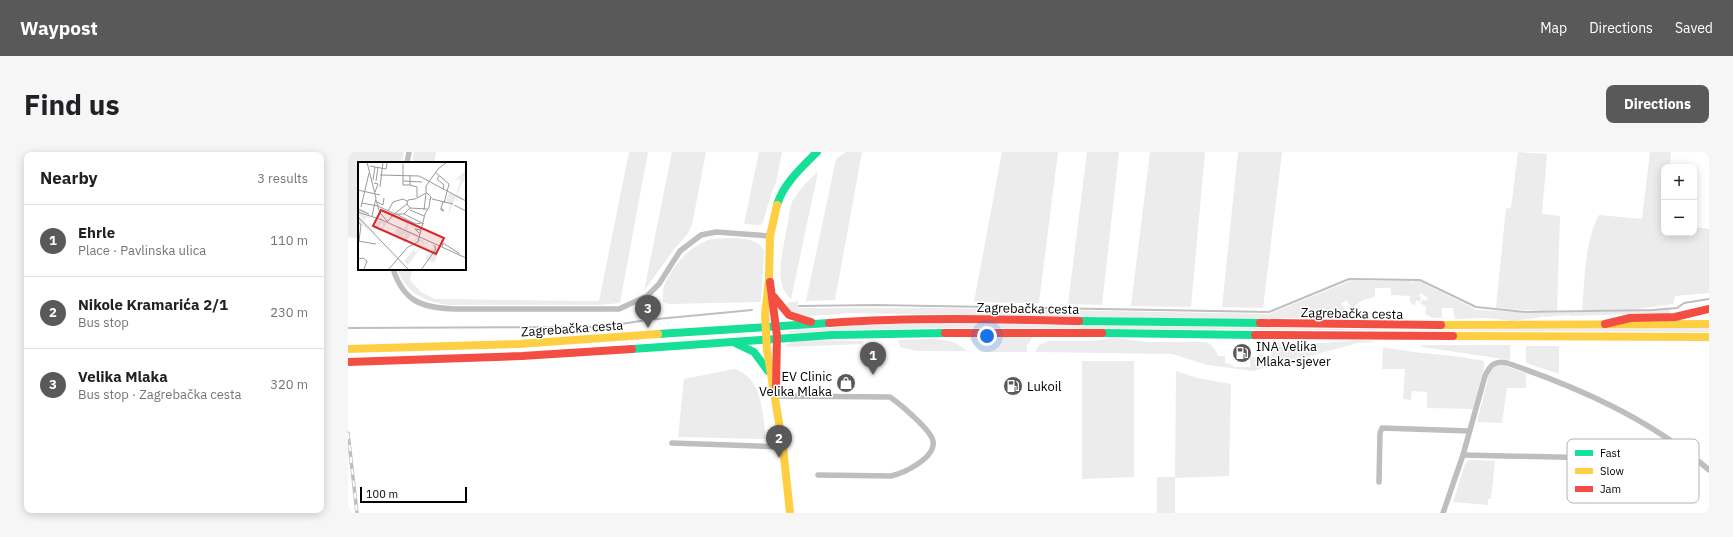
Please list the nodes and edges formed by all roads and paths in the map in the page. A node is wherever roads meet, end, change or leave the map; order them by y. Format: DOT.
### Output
graph roads {
  1 [pos="409,152"];
  2 [pos="817,152"];
  3 [pos="407,162"];
  4 [pos="770,236"];
  5 [pos="392,270"];
  6 [pos="769,279"];
  7 [pos="773,297"];
  8 [pos="1709,309"];
  9 [pos="813,323"];
  10 [pos="1605,324"];
  11 [pos="1709,324"];
  12 [pos="765,326"];
  13 [pos="775,326"];
  14 [pos="1709,337"];
  15 [pos="776,338"];
  16 [pos="766,339"];
  17 [pos="732,342"];
  18 [pos="348,349"];
  19 [pos="348,362"];
  20 [pos="770,375"];
  21 [pos="775,396"];
  22 [pos="1470,431"];
  23 [pos="1668,439"];
  24 [pos="672,443"];
  25 [pos="783,447"];
  26 [pos="1463,455"];
  27 [pos="1567,457"];
  28 [pos="1699,462"];
  29 [pos="1709,470"];
  30 [pos="818,475"];
  31 [pos="1379,482"];
  32 [pos="790,513"];
  33 [pos="1443,513"];
  1 -- 3 [label="street"];
  2 -- 4 [label="main road"];
  4 -- 5 [label="street"];
  4 -- 6 [label="main road"];
  6 -- 7 [label="main road"];
  6 -- 12 [label="main road"];
  7 -- 9 [label="main road"];
  7 -- 13 [label="main road"];
  8 -- 10 [label="main road"];
  9 -- 10 [label="main road, Zagrebačka cesta"];
  9 -- 13 [label="main road, Zagrebačka cesta"];
  10 -- 11 [label="main road, Zagrebačka cesta"];
  12 -- 13 [label="main road, Zagrebačka cesta"];
  12 -- 16 [label="main road"];
  12 -- 18 [label="main road, Zagrebačka cesta"];
  13 -- 15 [label="main road"];
  14 -- 15 [label="main road, Zagrebačka cesta"];
  15 -- 16 [label="main road, Zagrebačka cesta"];
  15 -- 21 [label="main road"];
  16 -- 17 [label="main road, Zagrebačka cesta"];
  16 -- 20 [label="main road"];
  17 -- 19 [label="main road, Zagrebačka cesta"];
  17 -- 20 [label="main road"];
  20 -- 21 [label="main road"];
  21 -- 25 [label="main road"];
  21 -- 30 [label="street"];
  22 -- 23 [label="street"];
  22 -- 26 [label="street"];
  22 -- 31 [label="street"];
  24 -- 25 [label="street"];
  25 -- 32 [label="main road"];
  26 -- 27 [label="street"];
  26 -- 33 [label="street"];
  28 -- 29 [label="street"];
}
